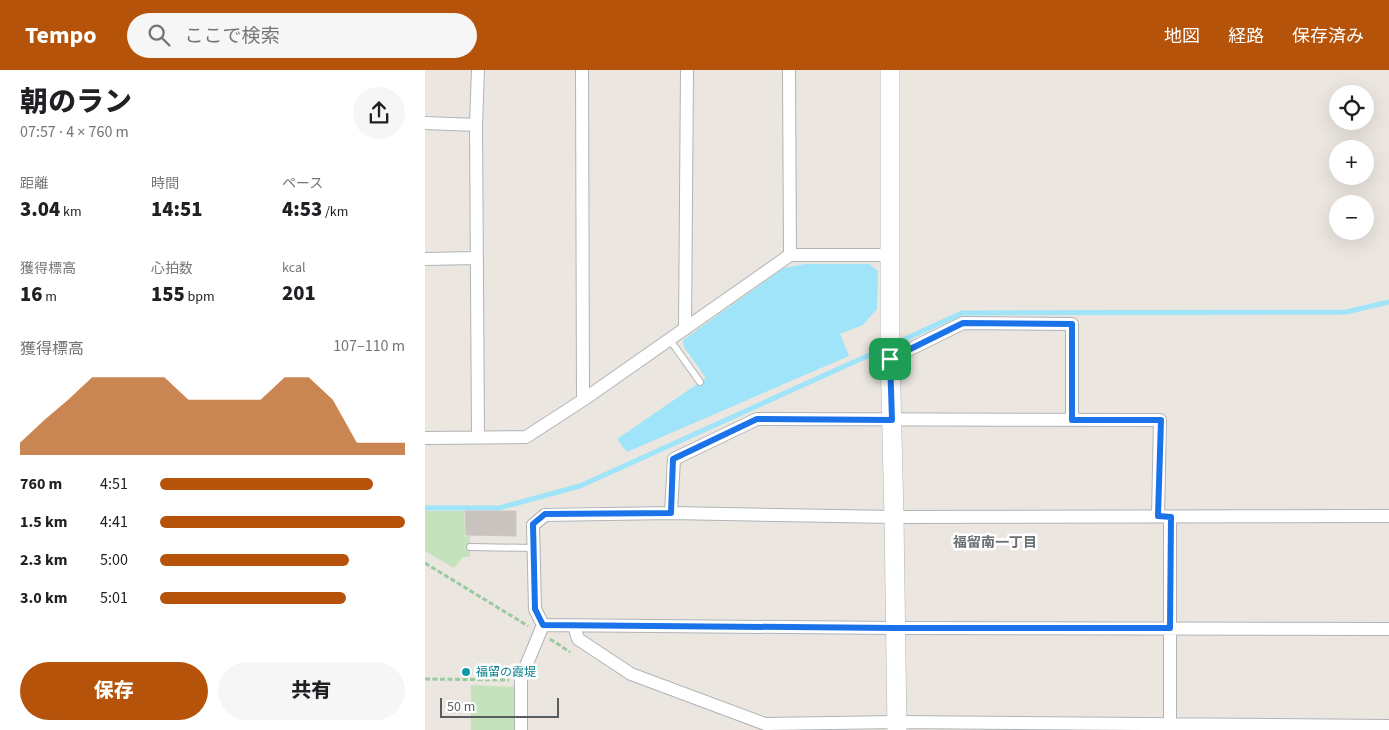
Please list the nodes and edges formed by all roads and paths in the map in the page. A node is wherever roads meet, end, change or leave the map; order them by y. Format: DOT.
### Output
graph roads {
  1 [pos="478,70"];
  2 [pos="582,70"];
  3 [pos="687,70"];
  4 [pos="789,70"];
  5 [pos="891,70"];
  6 [pos="425,123"];
  7 [pos="476,125"];
  8 [pos="890,255"];
  9 [pos="790,256"];
  10 [pos="476,258"];
  11 [pos="425,259"];
  12 [pos="685,329"];
  13 [pos="669,340"];
  14 [pos="890,350"];
  15 [pos="700,382"];
  16 [pos="583,400"];
  17 [pos="892,420"];
  18 [pos="1072,420"];
  19 [pos="478,437"];
  20 [pos="425,438"];
  21 [pos="671,513"];
  22 [pos="1389,516"];
  23 [pos="894,517"];
  24 [pos="1164,517"];
  25 [pos="470,547"];
  26 [pos="533,548"];
  27 [pos="425,564"];
  28 [pos="574,626"];
  29 [pos="541,628"];
  30 [pos="894,628"];
  31 [pos="1170,628"];
  32 [pos="1389,628"];
  33 [pos="425,679"];
  34 [pos="521,680"];
  35 [pos="1171,725"];
  36 [pos="897,726"];
  37 [pos="1389,726"];
  38 [pos="521,730"];
  1 -- 7 [label="street"];
  2 -- 16 [label="street"];
  3 -- 12 [label="street"];
  4 -- 9 [label="street"];
  5 -- 8 [label="street"];
  6 -- 7 [label="street"];
  7 -- 10 [label="street"];
  8 -- 9 [label="street"];
  8 -- 14 [label="street"];
  9 -- 12 [label="street"];
  10 -- 11 [label="street"];
  10 -- 19 [label="street"];
  12 -- 13 [label="street"];
  13 -- 15 [label="lane"];
  13 -- 16 [label="street"];
  14 -- 17 [label="street"];
  14 -- 18 [label="street"];
  16 -- 19 [label="street"];
  17 -- 18 [label="street"];
  17 -- 21 [label="street"];
  17 -- 23 [label="street"];
  18 -- 24 [label="street"];
  19 -- 20 [label="street"];
  21 -- 23 [label="street"];
  21 -- 26 [label="street"];
  22 -- 24 [label="street"];
  23 -- 24 [label="street"];
  23 -- 30 [label="street"];
  24 -- 31 [label="street"];
  25 -- 26 [label="lane"];
  26 -- 29 [label="street"];
  27 -- 29 [label="path"];
  28 -- 29 [label="street"];
  28 -- 30 [label="street"];
  28 -- 36 [label="street"];
  29 -- 34 [label="street"];
  30 -- 31 [label="street"];
  30 -- 36 [label="street"];
  31 -- 32 [label="street"];
  31 -- 35 [label="street"];
  33 -- 34 [label="path"];
  34 -- 38 [label="street"];
  35 -- 36 [label="street"];
  35 -- 37 [label="street"];
}
